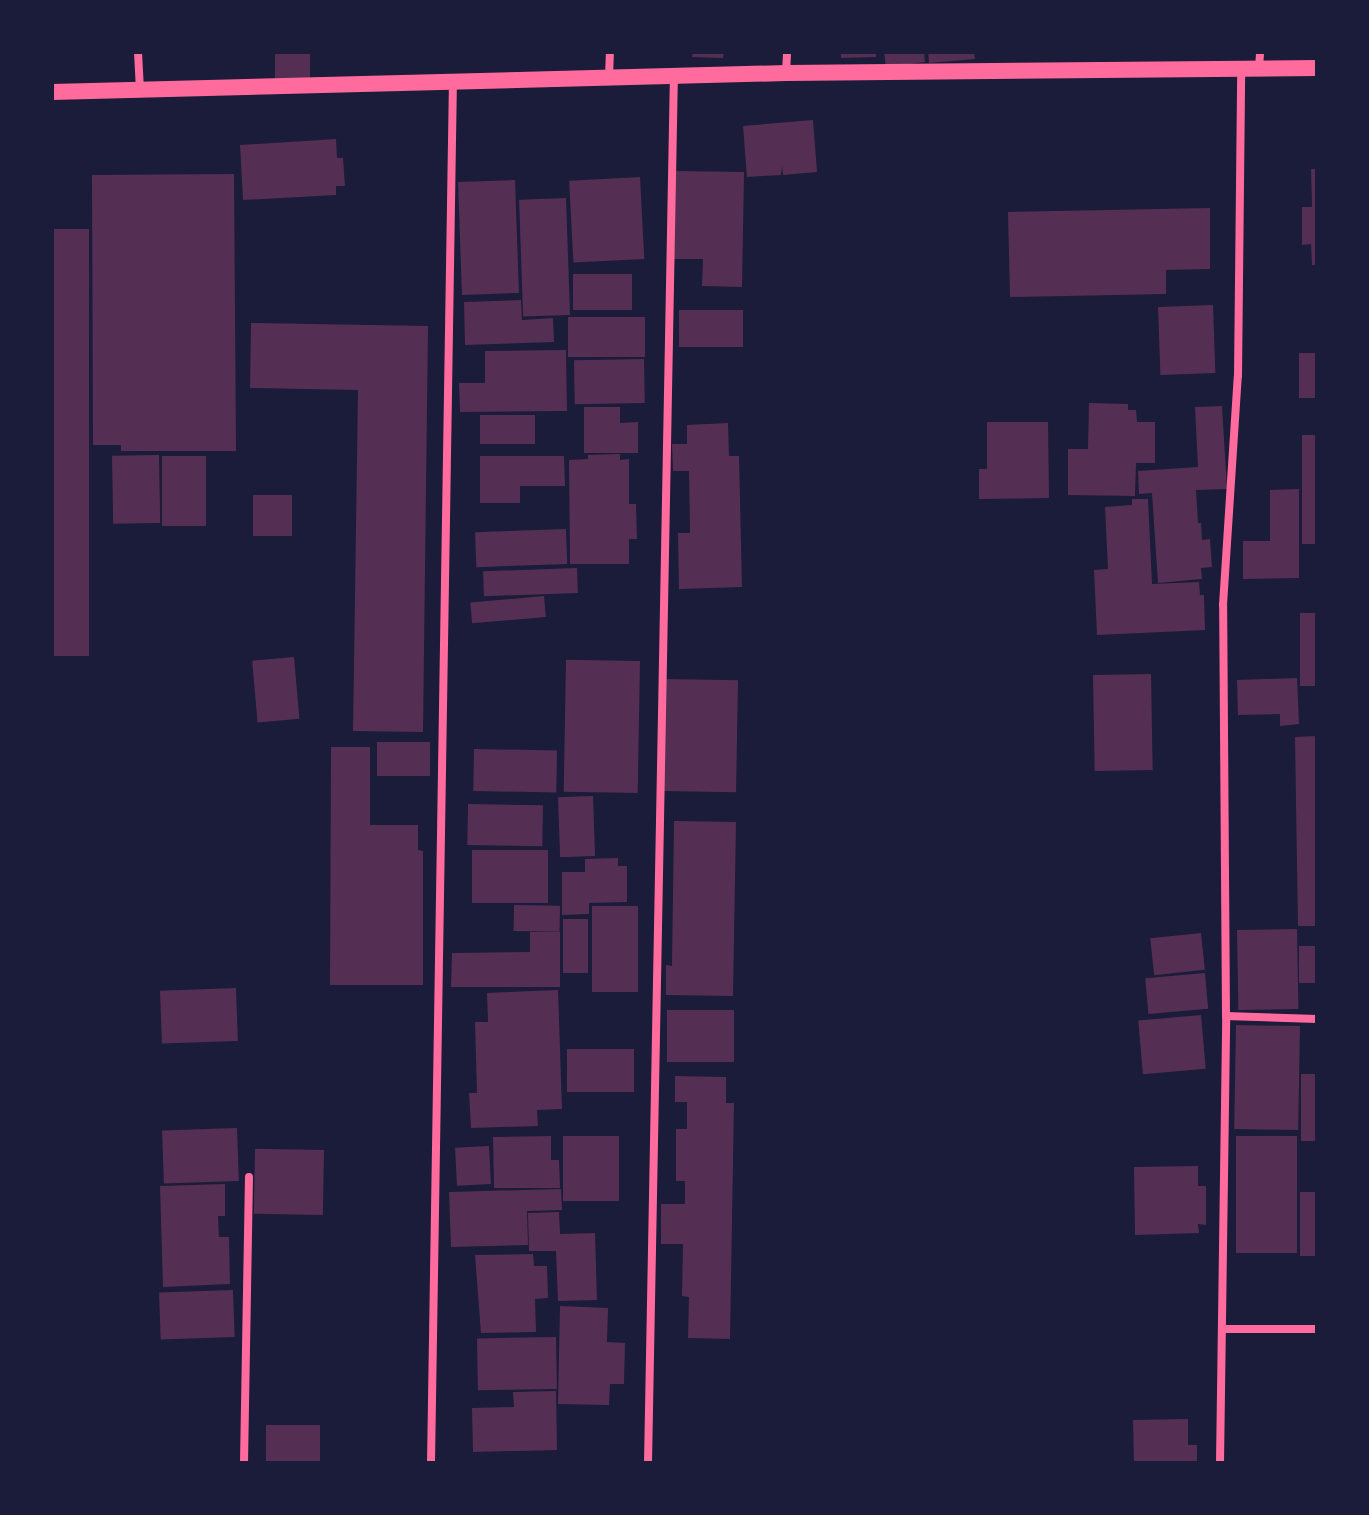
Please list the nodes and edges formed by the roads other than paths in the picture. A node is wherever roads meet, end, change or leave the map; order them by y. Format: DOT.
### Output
graph roads {
  1 [pos="138,52"];
  2 [pos="610,52"];
  3 [pos="787,52"];
  4 [pos="1259,60"];
  5 [pos="1317,68"];
  6 [pos="1241,70"];
  7 [pos="786,73"];
  8 [pos="674,76"];
  9 [pos="609,78"];
  10 [pos="453,81"];
  11 [pos="140,90"];
  12 [pos="52,92"];
  13 [pos="1226,1016"];
  14 [pos="1317,1019"];
  15 [pos="249,1177"];
  16 [pos="1222,1329"];
  17 [pos="1317,1329"];
  18 [pos="244,1463"];
  19 [pos="431,1463"];
  20 [pos="648,1463"];
  21 [pos="1220,1463"];
  1 -- 11 [label="street"];
  2 -- 9 [label="street"];
  3 -- 7 [label="street"];
  4 -- 5 [label="main road"];
  4 -- 6 [label="main road"];
  6 -- 7 [label="main road"];
  6 -- 13 [label="street"];
  7 -- 8 [label="main road"];
  8 -- 9 [label="main road"];
  8 -- 20 [label="street"];
  9 -- 10 [label="main road"];
  10 -- 11 [label="main road"];
  10 -- 19 [label="street"];
  11 -- 12 [label="main road"];
  13 -- 14 [label="street"];
  13 -- 16 [label="street"];
  15 -- 18 [label="street"];
  16 -- 17 [label="street"];
  16 -- 21 [label="street"];
}
